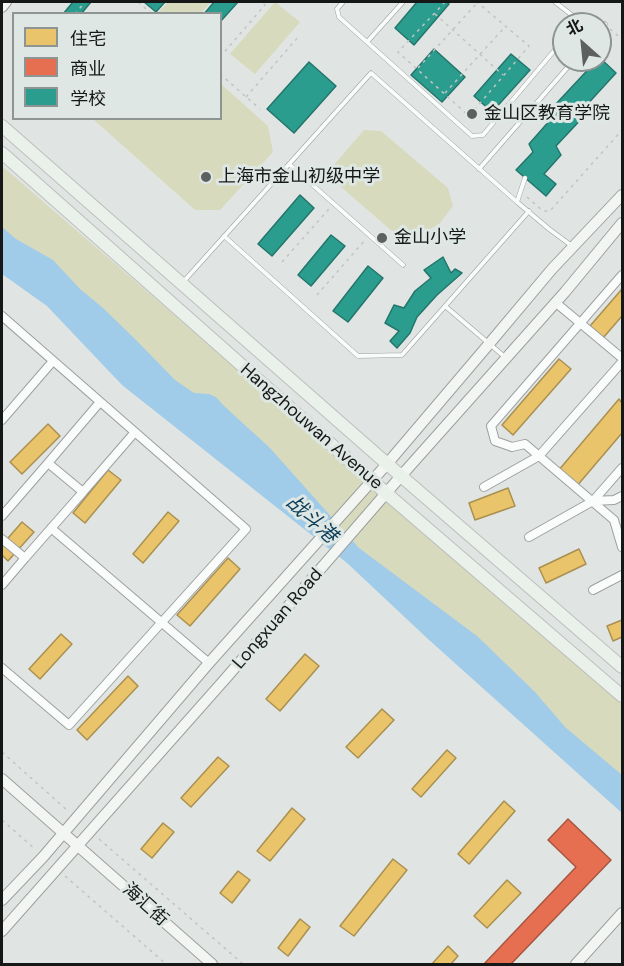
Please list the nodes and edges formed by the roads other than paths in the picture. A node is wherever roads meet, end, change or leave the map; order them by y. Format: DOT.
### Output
graph roads {
  1 [pos="6,2"];
  2 [pos="343,2"];
  3 [pos="403,2"];
  4 [pos="555,2"];
  5 [pos="2,7"];
  6 [pos="568,12"];
  7 [pos="367,42"];
  8 [pos="552,53"];
  9 [pos="563,72"];
  10 [pos="2,126"];
  11 [pos="2,153"];
  12 [pos="289,164"];
  13 [pos="479,168"];
  14 [pos="525,178"];
  15 [pos="622,195"];
  16 [pos="517,202"];
  17 [pos="529,211"];
  18 [pos="622,223"];
  19 [pos="224,237"];
  20 [pos="573,246"];
  21 [pos="403,265"];
  22 [pos="622,275"];
  23 [pos="182,283"];
  24 [pos="555,302"];
  25 [pos="445,306"];
  26 [pos="2,316"];
  27 [pos="581,324"];
  28 [pos="489,344"];
  29 [pos="506,358"];
  30 [pos="622,360"];
  31 [pos="53,361"];
  32 [pos="100,402"];
  33 [pos="2,420"];
  34 [pos="135,432"];
  35 [pos="539,456"];
  36 [pos="48,463"];
  37 [pos="387,464"];
  38 [pos="622,468"];
  39 [pos="401,476"];
  40 [pos="372,481"];
  41 [pos="484,487"];
  42 [pos="83,492"];
  43 [pos="386,494"];
  44 [pos="622,496"];
  45 [pos="593,501"];
  46 [pos="2,516"];
  47 [pos="51,528"];
  48 [pos="529,537"];
  49 [pos="2,539"];
  50 [pos="622,547"];
  51 [pos="25,558"];
  52 [pos="622,575"];
  53 [pos="2,585"];
  54 [pos="593,590"];
  55 [pos="160,622"];
  56 [pos="209,663"];
  57 [pos="622,667"];
  58 [pos="2,668"];
  59 [pos="622,696"];
  60 [pos="2,779"];
  61 [pos="64,833"];
  62 [pos="78,845"];
  63 [pos="2,900"];
  64 [pos="622,913"];
  65 [pos="2,931"];
  66 [pos="212,964"];
  67 [pos="576,964"];
  1 -- 5 [label="street"];
  2 -- 7 [label="lane"];
  3 -- 7 [label="lane"];
  4 -- 6 [label="lane"];
  7 -- 8 [label="lane"];
  9 -- 13 [label="lane"];
  10 -- 23 [label="main road, Hangzhouwan Avenue"];
  11 -- 40 [label="main road, Hangzhouwan Avenue"];
  12 -- 13 [label="lane"];
  12 -- 19 [label="lane"];
  12 -- 21 [label="lane"];
  13 -- 16 [label="lane"];
  14 -- 16 [label="lane"];
  15 -- 20 [label="street"];
  16 -- 17 [label="lane"];
  17 -- 20 [label="lane"];
  17 -- 25 [label="lane"];
  18 -- 24 [label="street, Longxuan Road"];
  19 -- 23 [label="lane"];
  19 -- 25 [label="lane"];
  20 -- 28 [label="street"];
  22 -- 27 [label="street"];
  23 -- 37 [label="main road, Hangzhouwan Avenue"];
  24 -- 27 [label="street"];
  24 -- 29 [label="street, Longxuan Road"];
  25 -- 28 [label="lane"];
  26 -- 31 [label="street"];
  27 -- 30 [label="street"];
  27 -- 35 [label="street"];
  28 -- 29 [label="lane"];
  28 -- 37 [label="street"];
  29 -- 39 [label="street, Longxuan Road"];
  30 -- 35 [label="street"];
  31 -- 32 [label="street"];
  31 -- 33 [label="street"];
  32 -- 34 [label="street"];
  32 -- 36 [label="street"];
  34 -- 42 [label="street"];
  34 -- 55 [label="street"];
  35 -- 41 [label="street"];
  35 -- 45 [label="street"];
  36 -- 42 [label="street"];
  36 -- 46 [label="street"];
  37 -- 39 [label="main road, Hangzhouwan Avenue"];
  37 -- 40 [label="street"];
  38 -- 45 [label="street"];
  39 -- 43 [label="street, Longxuan Road"];
  39 -- 57 [label="main road, Hangzhouwan Avenue"];
  40 -- 43 [label="main road, Hangzhouwan Avenue"];
  40 -- 56 [label="street"];
  42 -- 47 [label="street"];
  43 -- 59 [label="main road, Hangzhouwan Avenue"];
  43 -- 62 [label="street, Longxuan Road"];
  44 -- 45 [label="street"];
  45 -- 48 [label="street"];
  45 -- 50 [label="street"];
  47 -- 51 [label="street"];
  47 -- 55 [label="street"];
  49 -- 51 [label="street"];
  51 -- 53 [label="street"];
  52 -- 54 [label="street"];
  55 -- 56 [label="street"];
  55 -- 58 [label="street"];
  56 -- 61 [label="street"];
  60 -- 61 [label="street, 海汇街"];
  61 -- 62 [label="street, 海汇街"];
  61 -- 63 [label="street"];
  62 -- 65 [label="street, Longxuan Road"];
  62 -- 66 [label="street, 海汇街"];
  64 -- 67 [label="street"];
}
